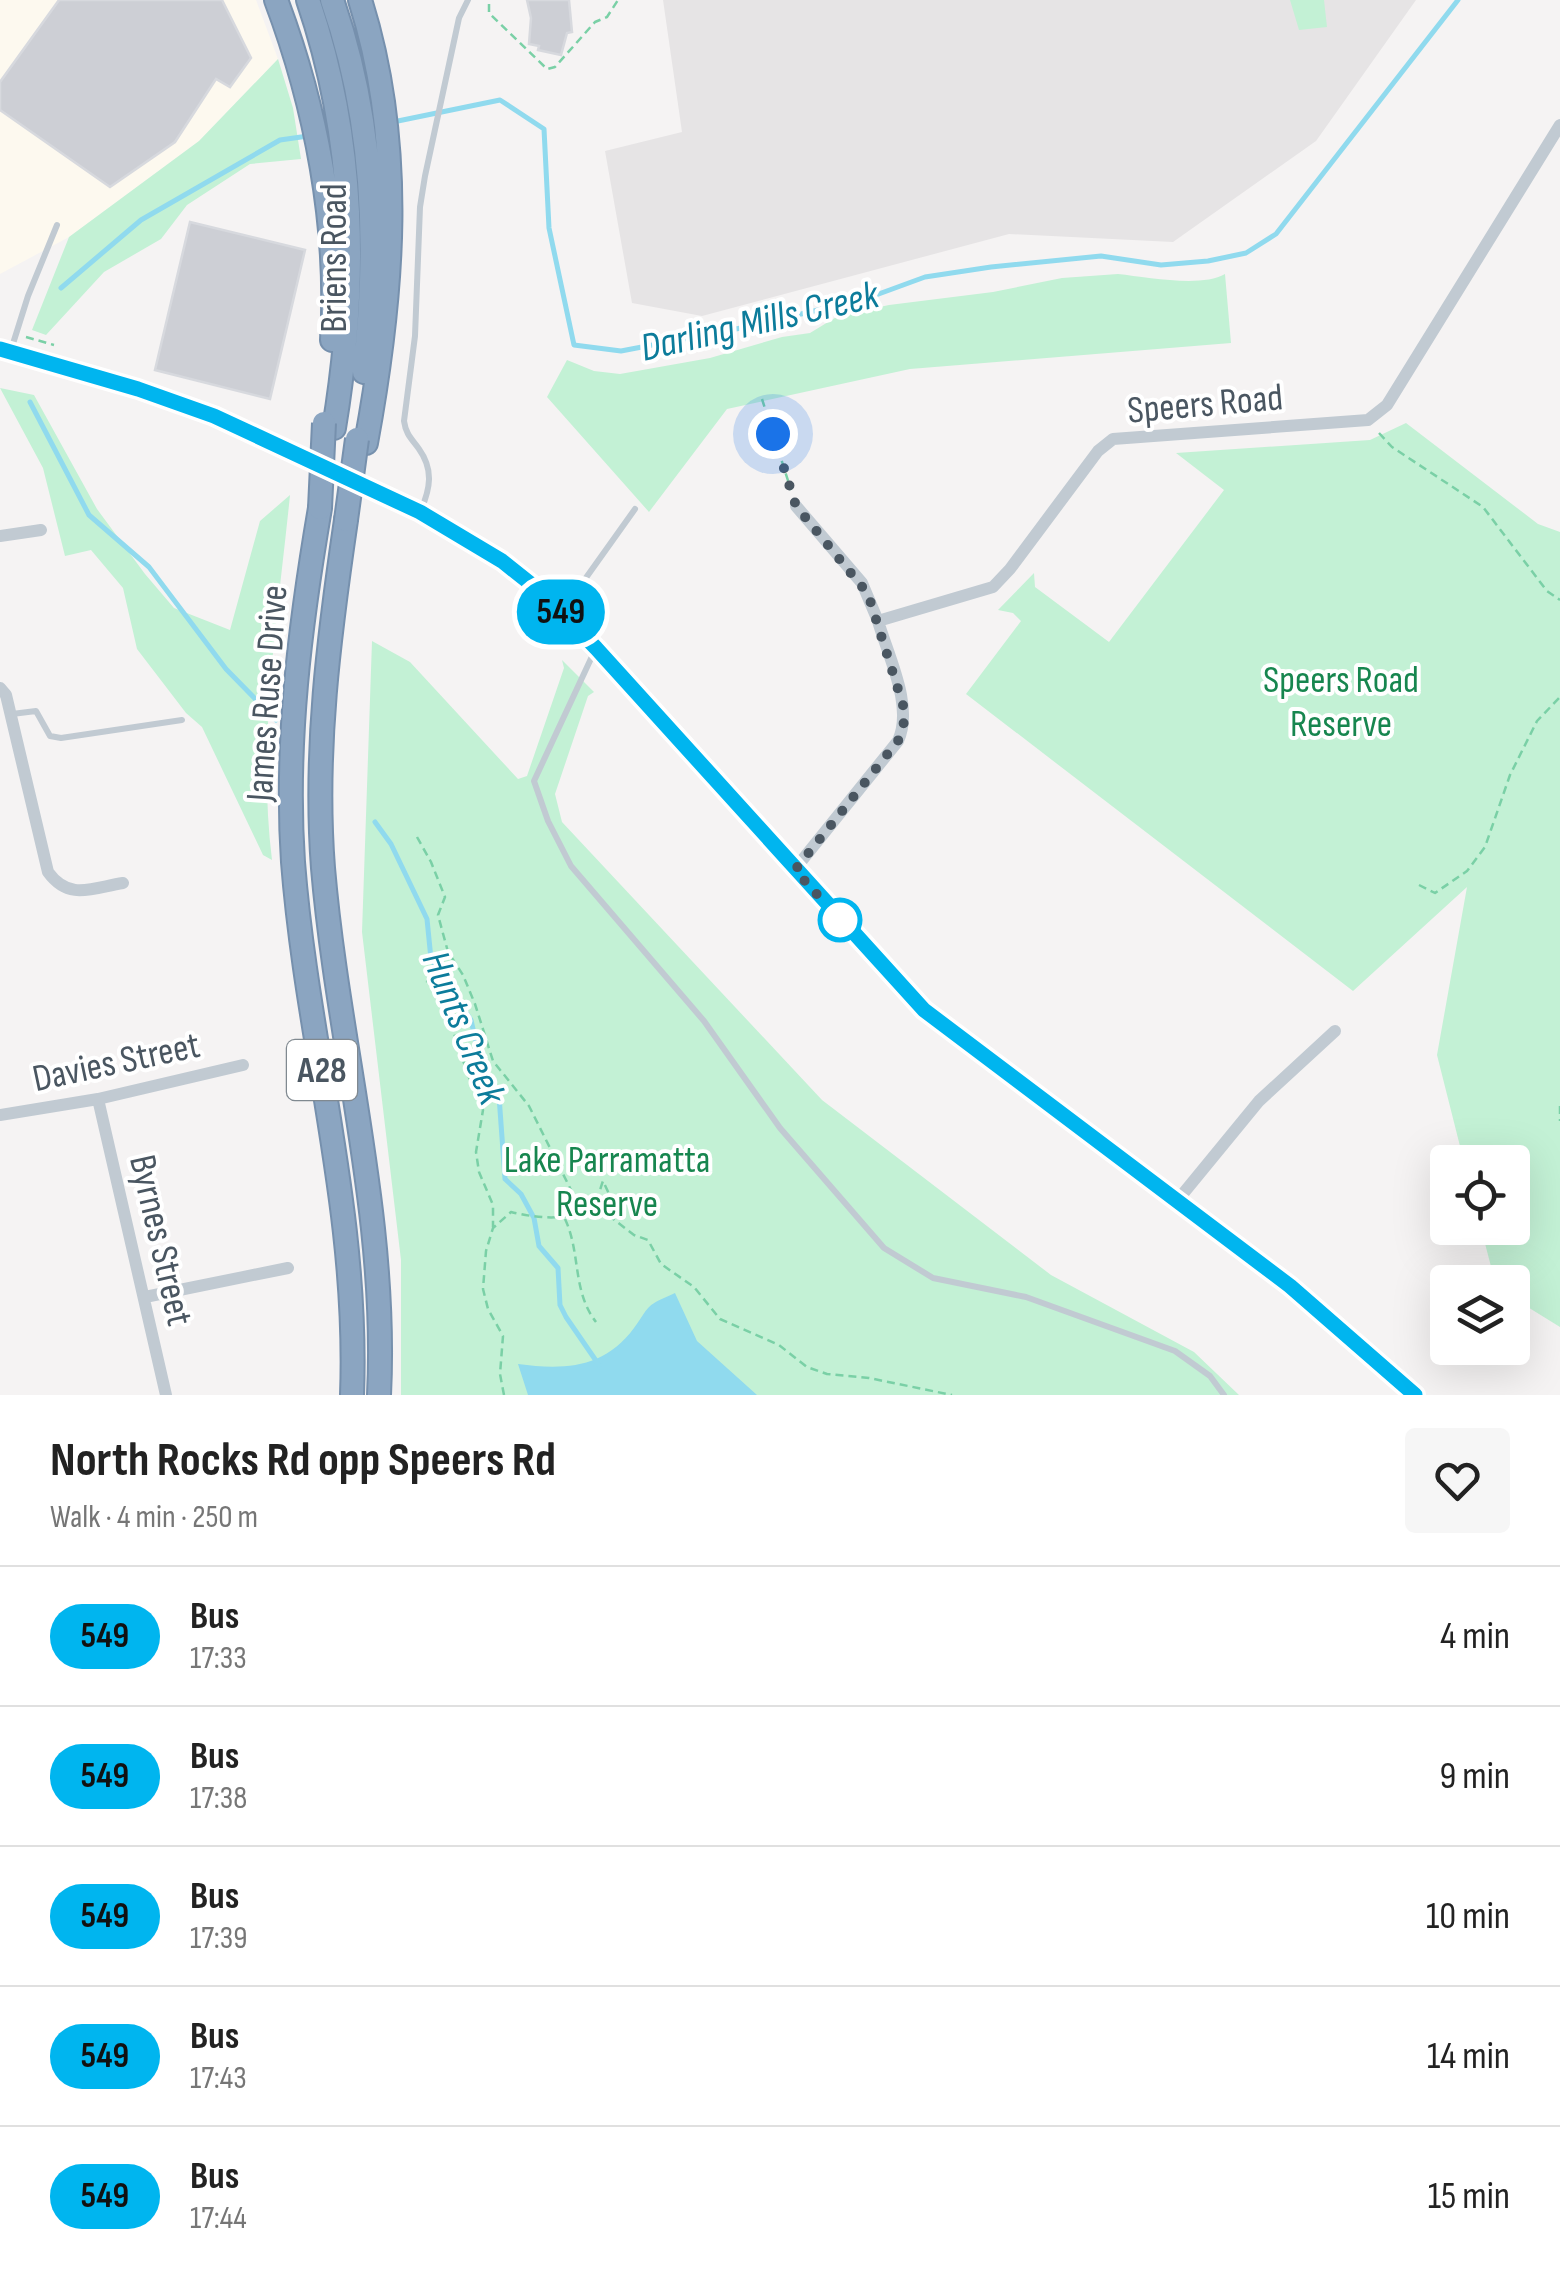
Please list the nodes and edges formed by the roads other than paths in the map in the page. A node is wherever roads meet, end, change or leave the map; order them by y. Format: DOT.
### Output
graph roads {
  1 [pos="276,0"];
  2 [pos="308,0"];
  3 [pos="332,0"];
  4 [pos="360,0"];
  5 [pos="468,0"];
  6 [pos="343,80"];
  7 [pos="1560,125"];
  8 [pos="368,170"];
  9 [pos="57,225"];
  10 [pos="5,351"];
  11 [pos="329,426"];
  12 [pos="796,506"];
  13 [pos="635,510"];
  14 [pos="420,512"];
  15 [pos="346,520"];
  16 [pos="40,530"];
  17 [pos="0,536"];
  18 [pos="561,612"];
  19 [pos="878,621"];
  20 [pos="596,648"];
  21 [pos="0,688"];
  22 [pos="11,715"];
  23 [pos="182,720"];
  24 [pos="795,870"];
  25 [pos="123,884"];
  26 [pos="1335,1031"];
  27 [pos="243,1064"];
  28 [pos="98,1099"];
  29 [pos="0,1114"];
  30 [pos="1177,1201"];
  31 [pos="288,1268"];
  32 [pos="145,1297"];
  33 [pos="166,1395"];
  34 [pos="352,1395"];
  35 [pos="379,1395"];
  36 [pos="1224,1395"];
  37 [pos="1415,1395"];
  1 -- 11 [label="highway"];
  2 -- 6 [label="highway, A28"];
  3 -- 6 [label="highway, Briens Road / A28"];
  4 -- 8 [label="highway"];
  5 -- 14 [label="lane"];
  6 -- 8 [label="highway, Briens Road / A28"];
  7 -- 19 [label="street, Speers Road"];
  8 -- 11 [label="highway, James Ruse Drive / A28"];
  8 -- 15 [label="highway, Briens Road / A28, bridge"];
  9 -- 10 [label="lane"];
  10 -- 14 [label="main road"];
  11 -- 34 [label="highway, James Ruse Drive / A28, bridge"];
  12 -- 19 [label="street"];
  13 -- 18 [label="lane"];
  14 -- 18 [label="main road"];
  15 -- 35 [label="highway, James Ruse Drive / A28"];
  16 -- 17 [label="street"];
  18 -- 20 [label="main road"];
  19 -- 24 [label="street"];
  20 -- 24 [label="main road"];
  20 -- 36 [label="lane"];
  21 -- 22 [label="street"];
  22 -- 23 [label="lane"];
  22 -- 25 [label="street"];
  24 -- 30 [label="main road"];
  26 -- 30 [label="street"];
  27 -- 28 [label="street, Davies Street"];
  28 -- 29 [label="street, Davies Street"];
  28 -- 32 [label="street, Byrnes Street"];
  30 -- 37 [label="main road"];
  31 -- 32 [label="street"];
  32 -- 33 [label="street, Byrnes Street"];
}
